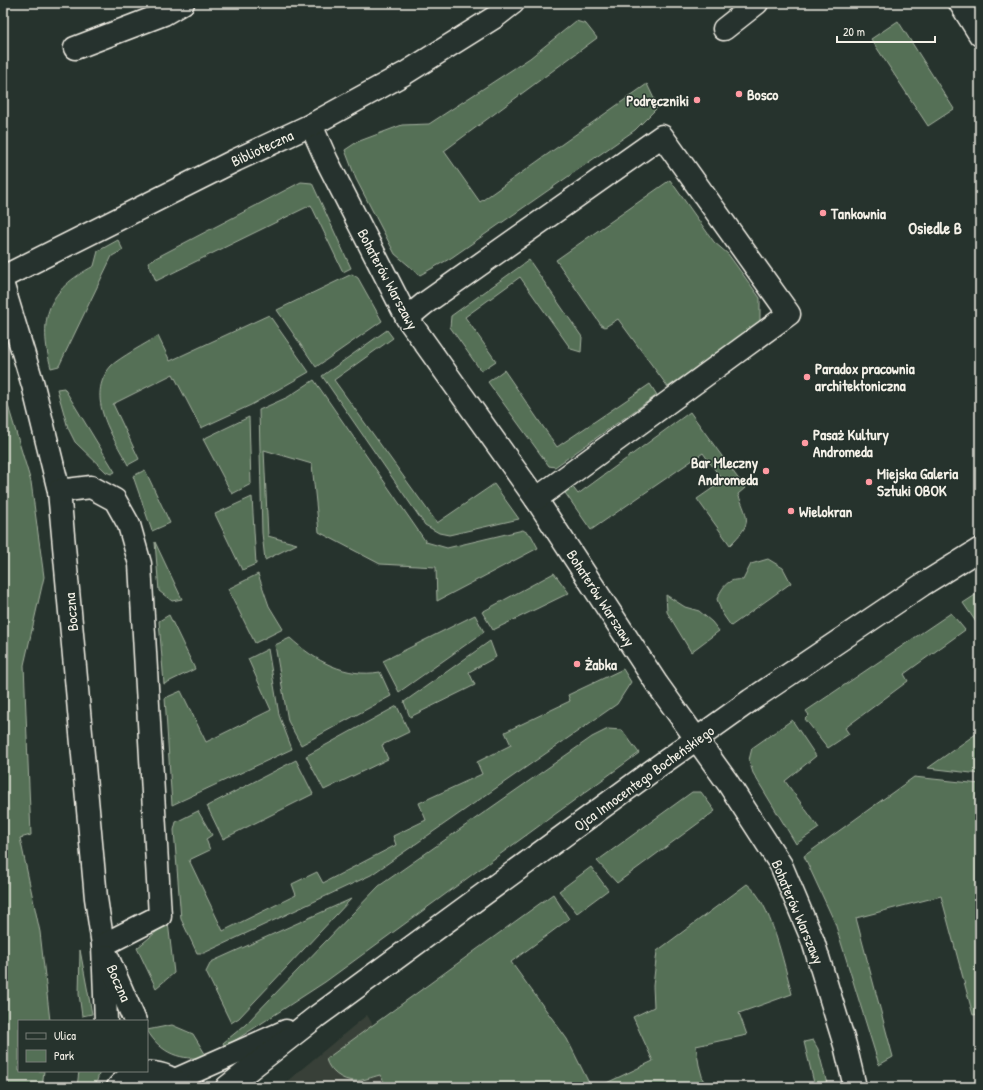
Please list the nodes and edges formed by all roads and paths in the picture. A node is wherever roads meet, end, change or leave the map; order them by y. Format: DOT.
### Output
graph roads {
  1 [pos="183,3"];
  2 [pos="513,3"];
  3 [pos="757,3"];
  4 [pos="960,3"];
  5 [pos="724,29"];
  6 [pos="980,35"];
  7 [pos="75,48"];
  8 [pos="312,125"];
  9 [pos="3,277"];
  10 [pos="3,286"];
  11 [pos="407,318"];
  12 [pos="59,490"];
  13 [pos="536,499"];
  14 [pos="980,549"];
  15 [pos="696,740"];
  16 [pos="103,946"];
  17 [pos="316,1017"];
  18 [pos="106,1020"];
  19 [pos="135,1020"];
  20 [pos="149,1067"];
  21 [pos="113,1072"];
  22 [pos="140,1072"];
  23 [pos="179,1084"];
  24 [pos="113,1087"];
  25 [pos="118,1087"];
  26 [pos="227,1087"];
  27 [pos="855,1087"];
  1 -- 7 [label="street"];
  2 -- 8 [label="street, Biblioteczna"];
  3 -- 5 [label="street"];
  4 -- 6 [label="street"];
  8 -- 9 [label="street, Biblioteczna"];
  8 -- 11 [label="street, Bohaterów Warszawy"];
  10 -- 12 [label="street, Boczna"];
  11 -- 13 [label="street, Bohaterów Warszawy"];
  11 -- 13 [label="street"];
  12 -- 16 [label="street, Boczna"];
  12 -- 16 [label="street"];
  13 -- 15 [label="street, Bohaterów Warszawy"];
  14 -- 15 [label="street, Ojca Innocentego Bocheńskiego"];
  15 -- 17 [label="street, Ojca Innocentego Bocheńskiego"];
  15 -- 27 [label="street, Bohaterów Warszawy"];
  16 -- 18 [label="street, Boczna"];
  16 -- 19 [label="street, Boczna"];
  17 -- 23 [label="street, Ojca Innocentego Bocheńskiego"];
  17 -- 26 [label="street, Ojca Innocentego Bocheńskiego"];
  20 -- 23 [label="street"];
  21 -- 24 [label="street"];
  22 -- 25 [label="street"];
}
